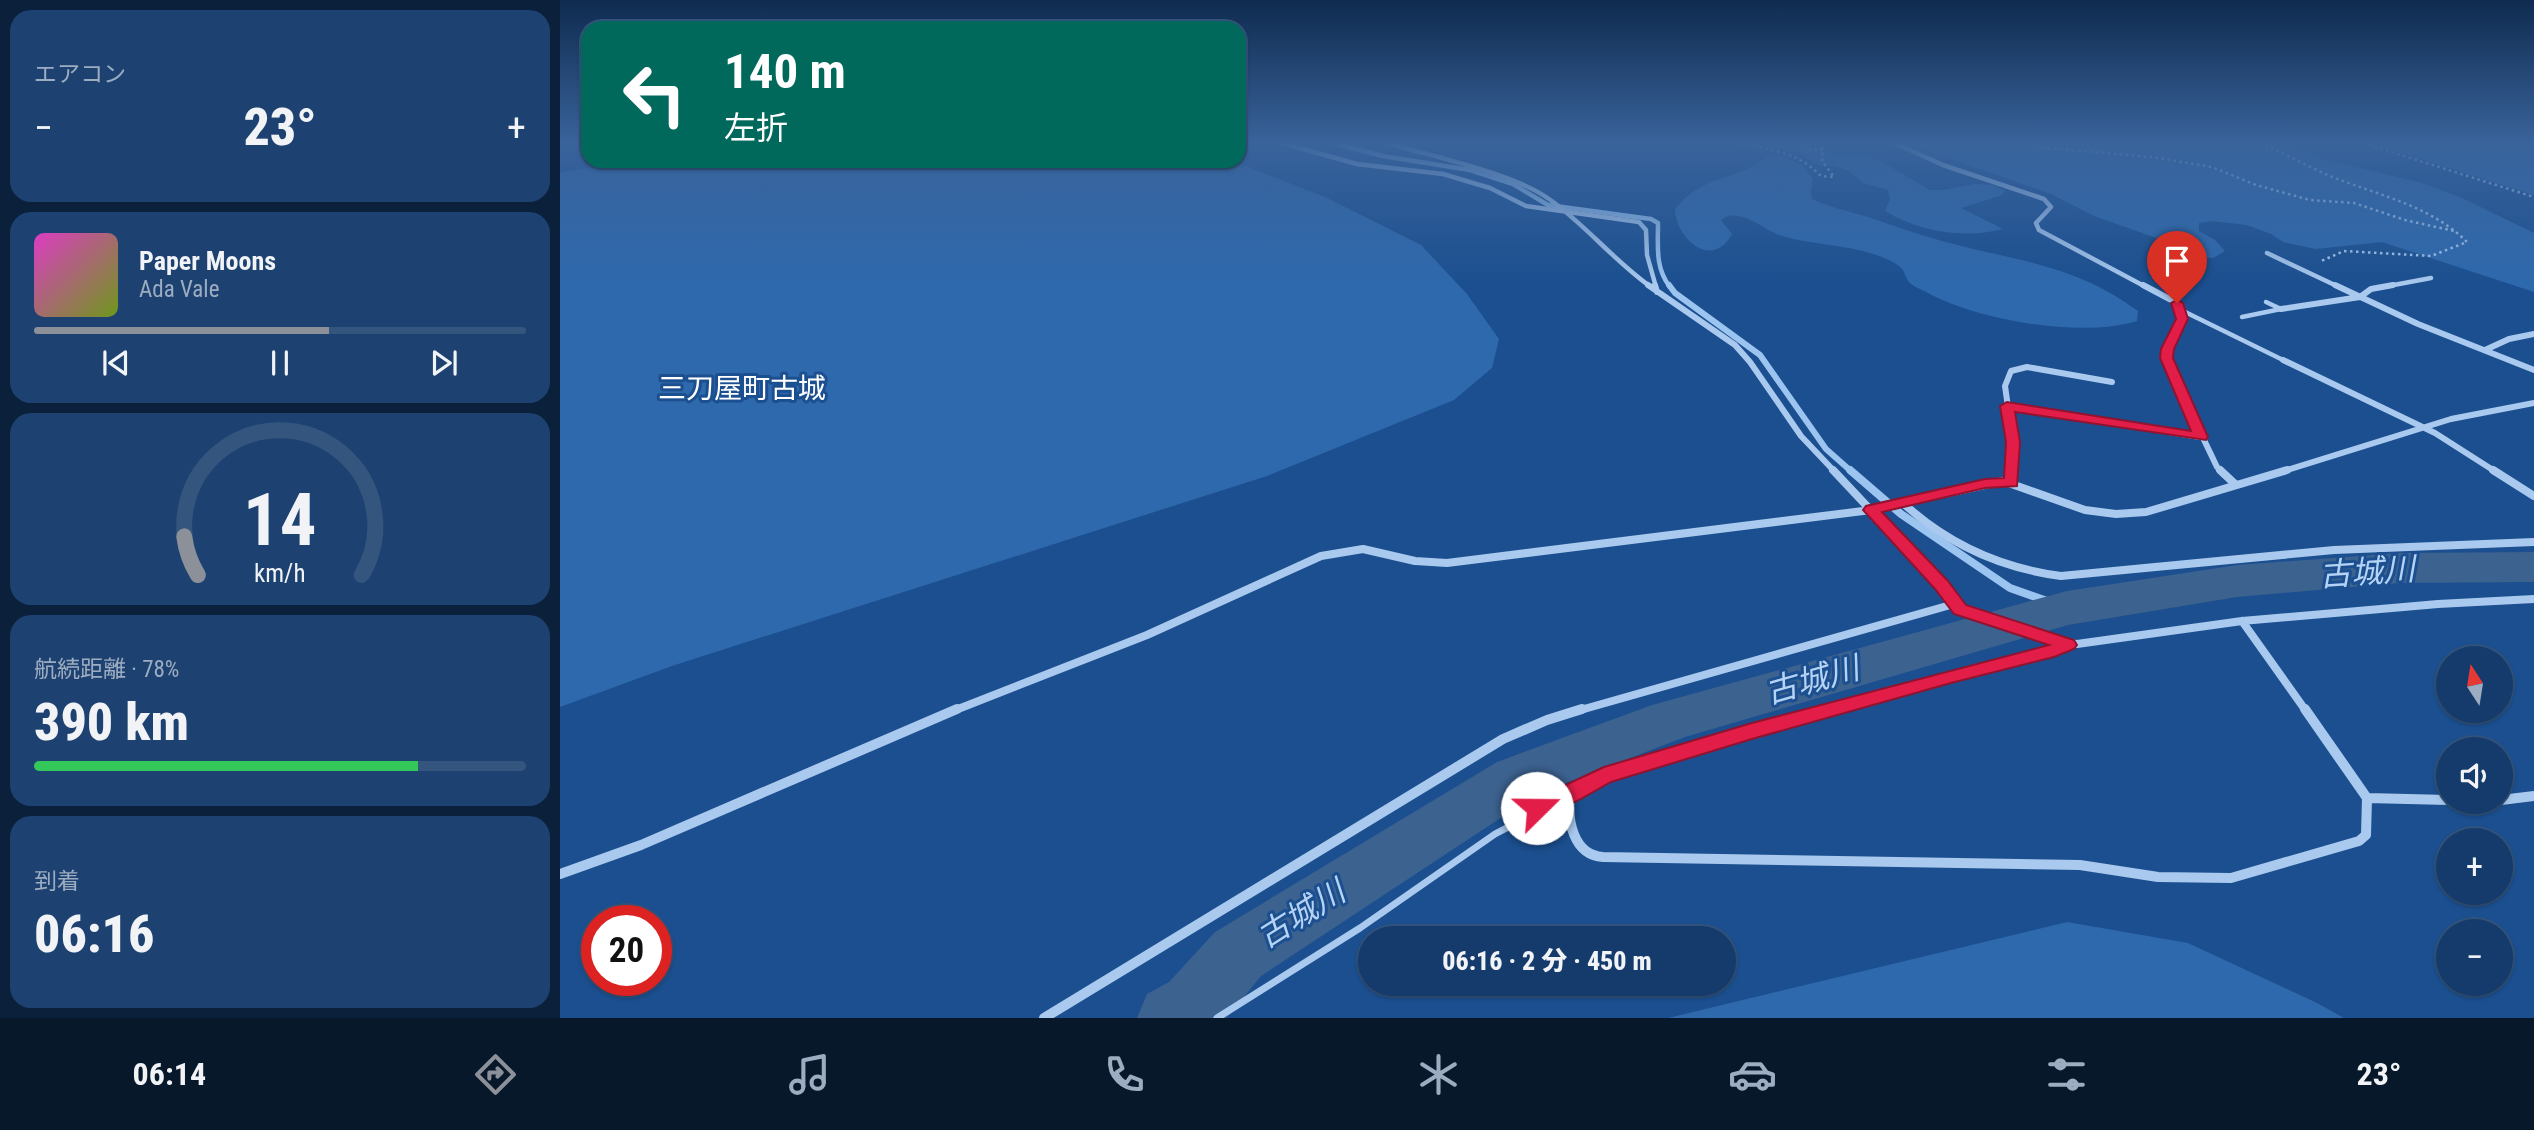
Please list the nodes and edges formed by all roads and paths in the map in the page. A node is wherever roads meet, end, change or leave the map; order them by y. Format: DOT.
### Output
graph roads {
  1 [pos="1495,191"];
  2 [pos="1532,191"];
  3 [pos="2018,191"];
  4 [pos="2276,191"];
  5 [pos="2375,191"];
  6 [pos="2514,191"];
  7 [pos="2534,197"];
  8 [pos="1563,211"];
  9 [pos="2454,231"];
  10 [pos="2267,253"];
  11 [pos="2303,270"];
  12 [pos="2431,278"];
  13 [pos="1657,293"];
  14 [pos="2360,297"];
  15 [pos="2266,302"];
  16 [pos="2281,309"];
  17 [pos="2181,310"];
  18 [pos="2242,317"];
  19 [pos="2534,334"];
  20 [pos="2486,350"];
  21 [pos="2283,360"];
  22 [pos="2534,370"];
  23 [pos="2112,382"];
  24 [pos="2534,403"];
  25 [pos="2007,406"];
  26 [pos="2421,427"];
  27 [pos="2200,437"];
  28 [pos="2012,482"];
  29 [pos="2236,485"];
  30 [pos="2534,496"];
  31 [pos="1901,504"];
  32 [pos="1871,510"];
  33 [pos="2534,542"];
  34 [pos="2534,599"];
  35 [pos="1954,604"];
  36 [pos="2242,621"];
  37 [pos="2067,645"];
  38 [pos="1570,795"];
  39 [pos="2534,796"];
  40 [pos="2367,798"];
  41 [pos="2513,799"];
  42 [pos="2436,800"];
  43 [pos="560,874"];
  44 [pos="1044,1018"];
  45 [pos="1217,1018"];
  1 -- 8 [label="street"];
  2 -- 8 [label="street"];
  3 -- 17 [label="street"];
  4 -- 9 [label="path"];
  5 -- 9 [label="path"];
  6 -- 7 [label="path"];
  8 -- 13 [label="street"];
  8 -- 13 [label="street"];
  9 -- 11 [label="path"];
  10 -- 11 [label="street"];
  11 -- 14 [label="street"];
  12 -- 14 [label="street"];
  13 -- 32 [label="street"];
  14 -- 16 [label="street"];
  14 -- 20 [label="street"];
  15 -- 16 [label="lane"];
  16 -- 18 [label="lane"];
  17 -- 21 [label="lane"];
  17 -- 27 [label="street"];
  19 -- 20 [label="street"];
  20 -- 22 [label="street"];
  21 -- 26 [label="street"];
  23 -- 25 [label="street"];
  24 -- 26 [label="street"];
  25 -- 27 [label="street"];
  25 -- 28 [label="street"];
  26 -- 29 [label="street"];
  26 -- 30 [label="street"];
  27 -- 29 [label="street"];
  28 -- 29 [label="street"];
  28 -- 31 [label="street"];
  31 -- 32 [label="street"];
  31 -- 33 [label="street"];
  32 -- 35 [label="street"];
  32 -- 43 [label="street"];
  34 -- 36 [label="street"];
  35 -- 37 [label="street"];
  35 -- 44 [label="street"];
  36 -- 37 [label="street"];
  36 -- 40 [label="street"];
  37 -- 38 [label="street"];
  38 -- 40 [label="street"];
  38 -- 45 [label="lane"];
  39 -- 41 [label="street"];
  40 -- 42 [label="street"];
}
